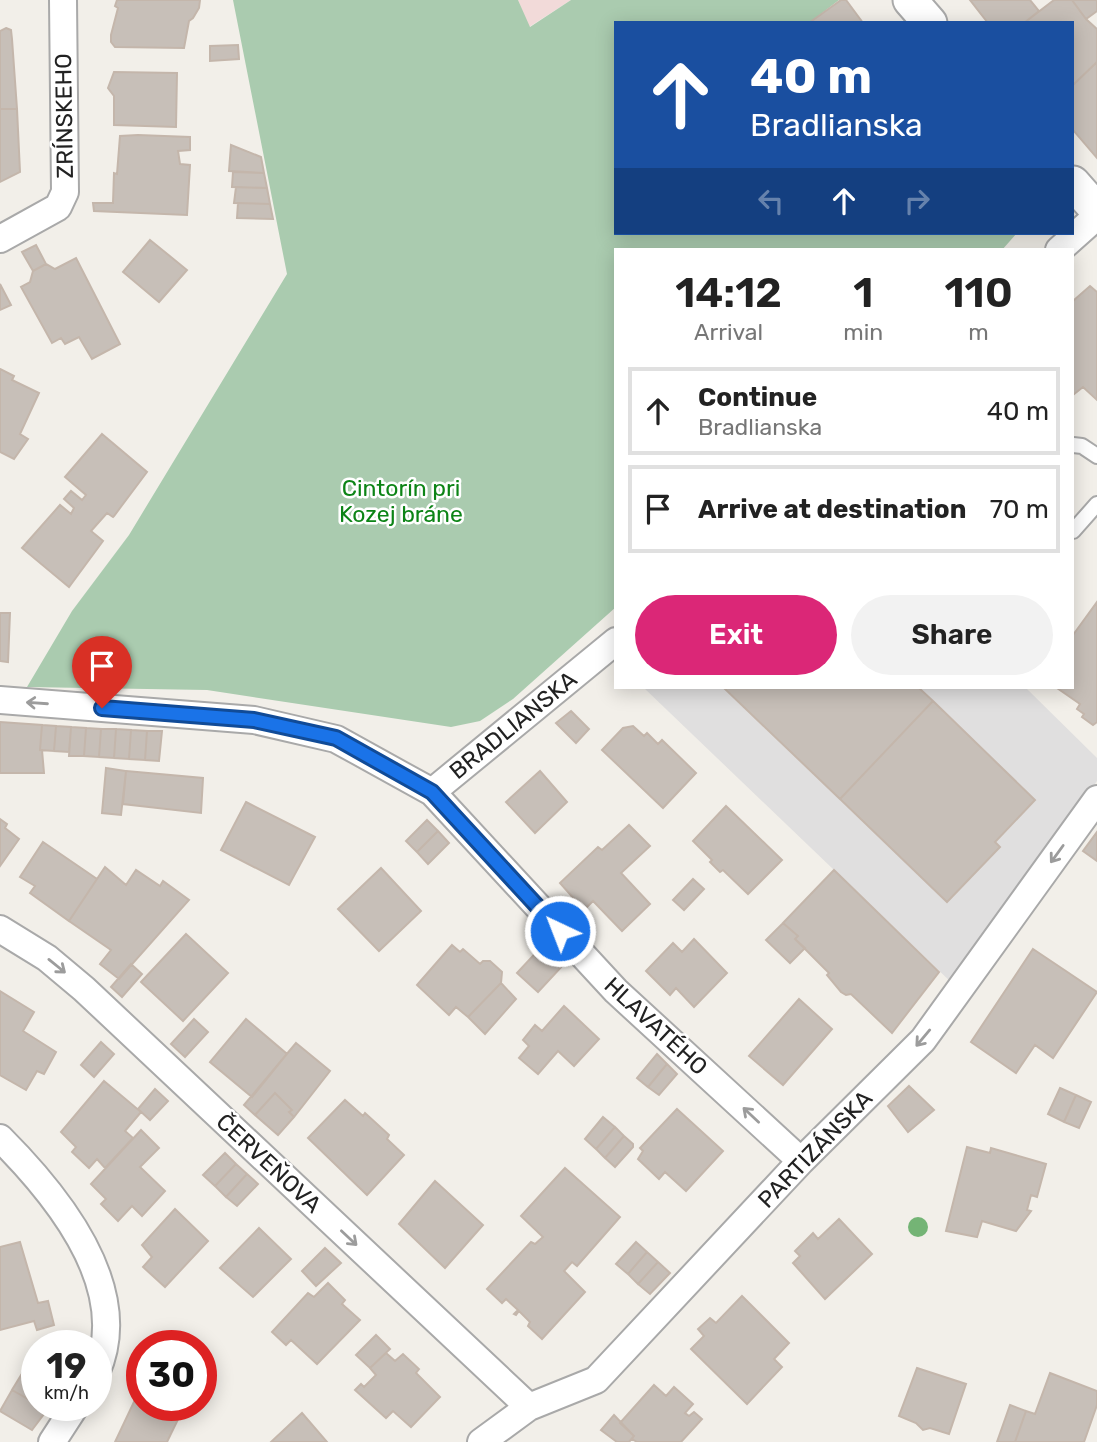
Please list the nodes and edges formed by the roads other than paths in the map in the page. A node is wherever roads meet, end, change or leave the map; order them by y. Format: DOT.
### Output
graph roads {
  1 [pos="63,0"];
  2 [pos="910,0"];
  3 [pos="928,21"];
  4 [pos="1074,184"];
  5 [pos="1097,210"];
  6 [pos="1097,216"];
  7 [pos="0,239"];
  8 [pos="1061,248"];
  9 [pos="1074,445"];
  10 [pos="1097,456"];
  11 [pos="1097,504"];
  12 [pos="1074,530"];
  13 [pos="614,643"];
  14 [pos="0,700"];
  15 [pos="432,792"];
  16 [pos="1097,799"];
  17 [pos="0,929"];
  18 [pos="0,1138"];
  19 [pos="801,1161"];
  20 [pos="104,1330"];
  21 [pos="528,1407"];
  22 [pos="66,1421"];
  23 [pos="52,1442"];
  24 [pos="481,1442"];
  1 -- 7 [label="street, ZRÍNSKEHO"];
  2 -- 3 [label="street"];
  4 -- 5 [label="street"];
  6 -- 8 [label="street"];
  9 -- 10 [label="lane"];
  11 -- 12 [label="lane"];
  13 -- 15 [label="street, BRADLIANSKA"];
  15 -- 14 [label="street, BRADLIANSKA, one-way"];
  19 -- 15 [label="street, HLAVATÉHO, one-way"];
  16 -- 19 [label="street, PARTIZÁNSKA, one-way"];
  17 -- 21 [label="street, ČERVEŇOVA, one-way"];
  18 -- 20 [label="street"];
  19 -- 21 [label="street, PARTIZÁNSKA"];
  21 -- 24 [label="street, PARTIZÁNSKA"];
  22 -- 23 [label="street"];
}
